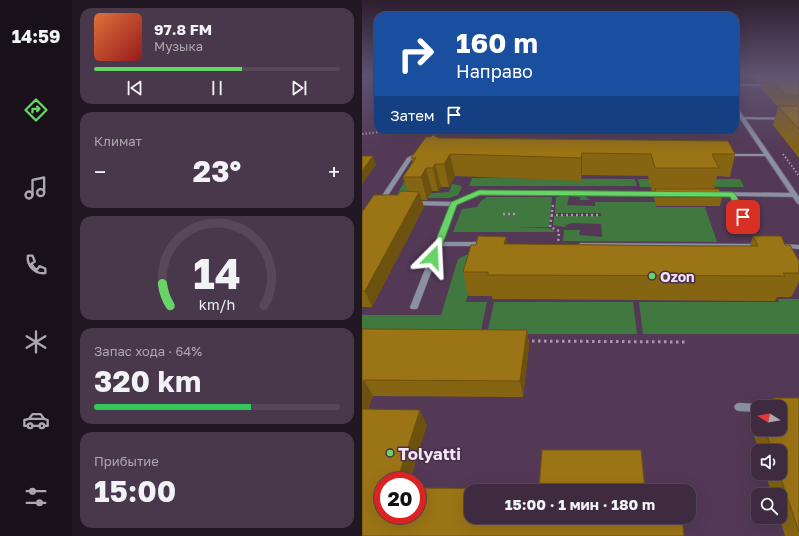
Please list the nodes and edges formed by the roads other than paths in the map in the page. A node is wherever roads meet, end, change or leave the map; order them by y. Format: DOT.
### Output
graph roads {
  1 [pos="739,114"];
  2 [pos="742,118"];
  3 [pos="799,119"];
  4 [pos="424,153"];
  5 [pos="719,155"];
  6 [pos="767,155"];
  7 [pos="670,194"];
  8 [pos="709,194"];
  9 [pos="733,195"];
  10 [pos="794,195"];
  11 [pos="799,202"];
  12 [pos="400,203"];
  13 [pos="408,203"];
  14 [pos="454,204"];
  15 [pos="748,228"];
  16 [pos="438,244"];
  17 [pos="494,244"];
  18 [pos="558,245"];
  19 [pos="765,246"];
  20 [pos="773,246"];
  21 [pos="799,247"];
  22 [pos="414,308"];
  23 [pos="739,407"];
  24 [pos="751,408"];
  1 -- 2 [label="street"];
  2 -- 3 [label="lane"];
  2 -- 6 [label="street"];
  4 -- 12 [label="lane"];
  5 -- 6 [label="lane"];
  6 -- 10 [label="street"];
  7 -- 14 [label="lane"];
  8 -- 9 [label="lane"];
  9 -- 10 [label="lane"];
  9 -- 15 [label="lane"];
  10 -- 11 [label="street"];
  13 -- 14 [label="lane"];
  14 -- 16 [label="lane"];
  16 -- 17 [label="lane"];
  16 -- 22 [label="lane"];
  18 -- 19 [label="lane"];
  20 -- 21 [label="lane"];
  23 -- 24 [label="lane"];
}
